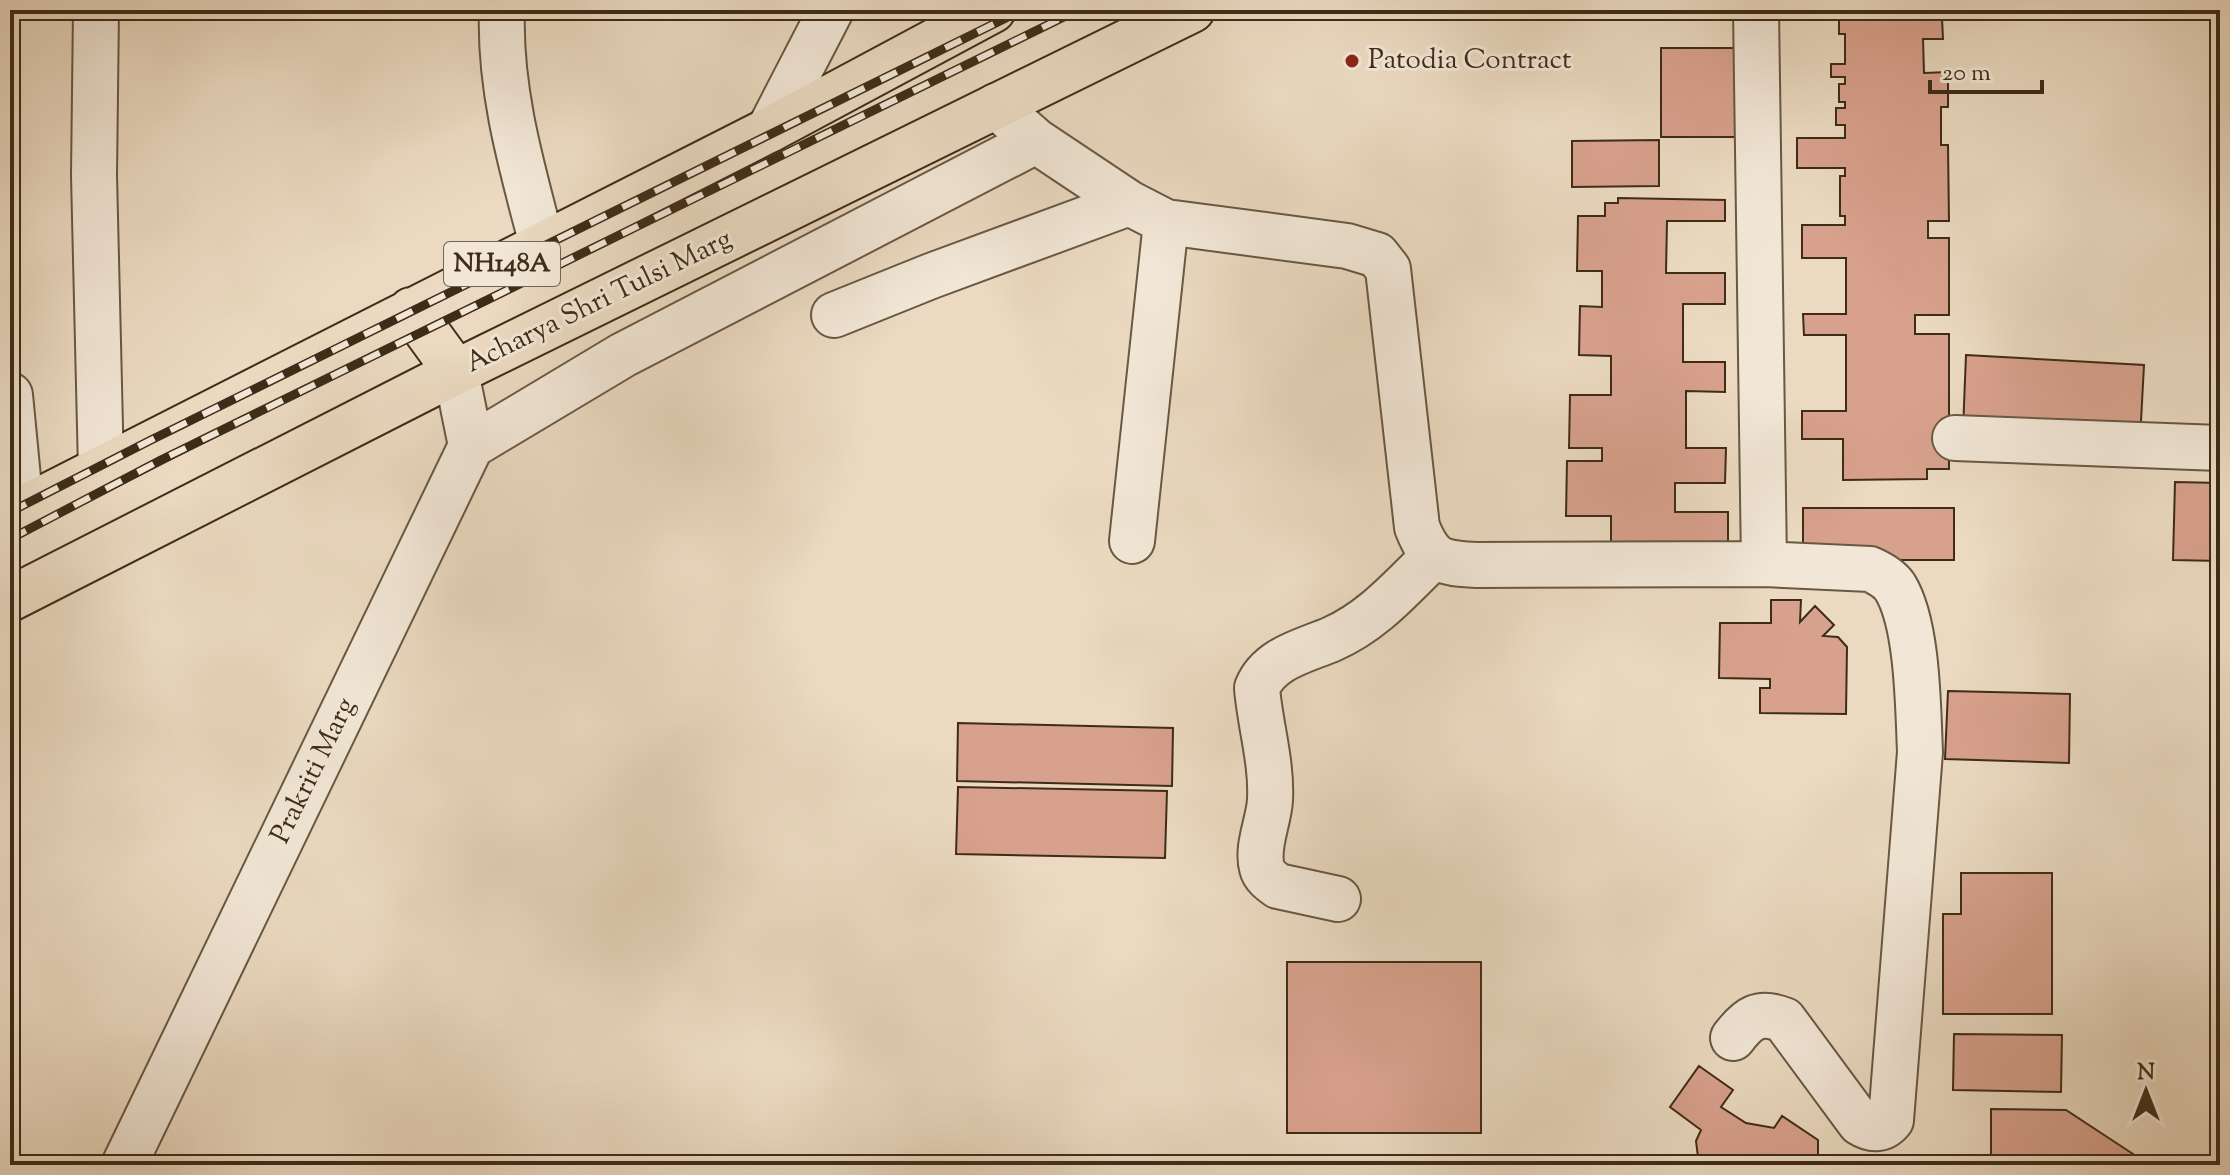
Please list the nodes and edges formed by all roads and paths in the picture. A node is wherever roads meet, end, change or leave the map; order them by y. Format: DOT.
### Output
graph roads {
  1 [pos="96,10"];
  2 [pos="502,10"];
  3 [pos="831,10"];
  4 [pos="993,10"];
  5 [pos="1192,10"];
  6 [pos="1756,10"];
  7 [pos="996,106"];
  8 [pos="769,130"];
  9 [pos="1036,141"];
  10 [pos="1148,213"];
  11 [pos="542,244"];
  12 [pos="411,310"];
  13 [pos="834,315"];
  14 [pos="456,372"];
  15 [pos="10,395"];
  16 [pos="1955,438"];
  17 [pos="471,446"];
  18 [pos="2220,448"];
  19 [pos="101,469"];
  20 [pos="16,512"];
  21 [pos="1132,541"];
  22 [pos="1433,557"];
  23 [pos="1764,564"];
  24 [pos="10,599"];
  25 [pos="1338,899"];
  26 [pos="1733,1038"];
  27 [pos="124,1165"];
  1 -- 19 [label="street"];
  2 -- 11 [label="street"];
  3 -- 8 [label="street"];
  4 -- 8 [label="highway, NH148A"];
  5 -- 7 [label="highway, Acharya Shri Tulsi Marg / NH148A"];
  6 -- 23 [label="street"];
  7 -- 9 [label="street"];
  7 -- 14 [label="highway, Acharya Shri Tulsi Marg / NH148A"];
  8 -- 11 [label="highway, NH148A"];
  9 -- 10 [label="street"];
  9 -- 17 [label="street"];
  10 -- 13 [label="street"];
  10 -- 21 [label="street"];
  10 -- 22 [label="street"];
  11 -- 12 [label="highway, NH148A"];
  12 -- 14 [label="highway"];
  12 -- 19 [label="highway, NH148A"];
  14 -- 17 [label="street"];
  14 -- 24 [label="highway, Acharya Shri Tulsi Marg / NH148A"];
  15 -- 20 [label="street"];
  16 -- 18 [label="street"];
  17 -- 27 [label="street, Prakriti Marg"];
  19 -- 20 [label="highway, NH148A"];
  22 -- 23 [label="street"];
  22 -- 25 [label="street"];
  23 -- 26 [label="street"];
}
